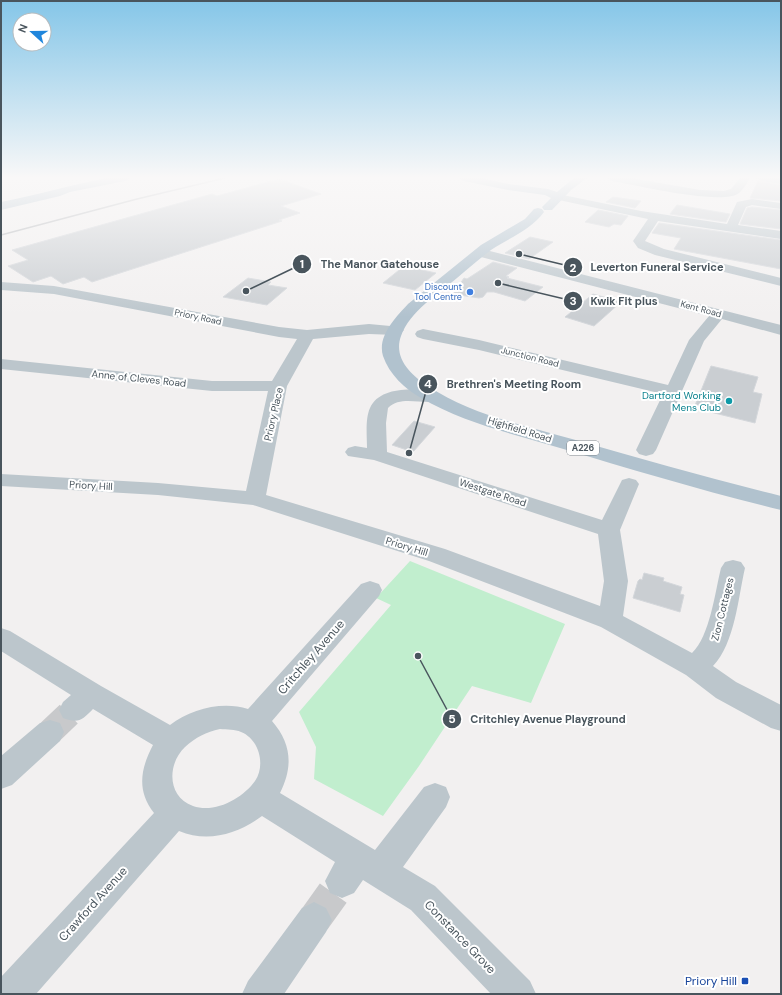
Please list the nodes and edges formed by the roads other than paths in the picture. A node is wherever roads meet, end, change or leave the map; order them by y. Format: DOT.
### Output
graph roads {
  1 [pos="525,224"];
  2 [pos="651,224"];
  3 [pos="696,224"];
  4 [pos="733,224"];
  5 [pos="731,228"];
  6 [pos="781,235"];
  7 [pos="482,253"];
  8 [pos="781,282"];
  9 [pos="1,286"];
  10 [pos="719,314"];
  11 [pos="396,330"];
  12 [pos="781,330"];
  13 [pos="307,334"];
  14 [pos="428,338"];
  15 [pos="1,364"];
  16 [pos="278,386"];
  17 [pos="672,392"];
  18 [pos="432,397"];
  19 [pos="646,450"];
  20 [pos="355,452"];
  21 [pos="377,455"];
  22 [pos="1,480"];
  23 [pos="629,484"];
  24 [pos="737,492"];
  25 [pos="255,499"];
  26 [pos="781,503"];
  27 [pos="781,509"];
  28 [pos="609,530"];
  29 [pos="732,568"];
  30 [pos="370,590"];
  31 [pos="610,620"];
  32 [pos="1,638"];
  33 [pos="695,667"];
  34 [pos="781,720"];
  35 [pos="253,723"];
  36 [pos="50,732"];
  37 [pos="172,741"];
  38 [pos="1,775"];
  39 [pos="435,797"];
  40 [pos="260,798"];
  41 [pos="174,814"];
  42 [pos="359,871"];
  43 [pos="314,920"];
  44 [pos="11,994"];
  45 [pos="261,994"];
  46 [pos="517,994"];
  1 -- 7 [label="main road"];
  2 -- 8 [label="street"];
  3 -- 5 [label="street"];
  4 -- 5 [label="street"];
  5 -- 6 [label="street"];
  7 -- 10 [label="street, Kent Road"];
  7 -- 11 [label="main road"];
  9 -- 13 [label="street, Priory Road"];
  10 -- 12 [label="street, Kent Road"];
  10 -- 17 [label="street"];
  11 -- 13 [label="street, Priory Road"];
  11 -- 18 [label="main road, Highfield Road"];
  13 -- 16 [label="street, Priory Place"];
  14 -- 17 [label="street, Junction Road"];
  15 -- 16 [label="street, Anne of Cleves Road"];
  16 -- 25 [label="street, Priory Place"];
  17 -- 19 [label="street"];
  18 -- 21 [label="street"];
  18 -- 24 [label="main road, Highfield Road / A226"];
  20 -- 21 [label="street, Westgate Road"];
  21 -- 28 [label="street, Westgate Road"];
  22 -- 25 [label="street, Priory Hill"];
  23 -- 28 [label="street"];
  24 -- 26 [label="main road, Highfield Road / A226"];
  24 -- 27 [label="main road, Highfield Road"];
  25 -- 31 [label="street, Priory Hill"];
  28 -- 31 [label="street"];
  29 -- 33 [label="street, Zion Cottages"];
  30 -- 35 [label="street, Critchley Avenue"];
  31 -- 33 [label="street, Priory Hill"];
  32 -- 37 [label="street"];
  33 -- 34 [label="street, Priory Hill"];
  35 -- 37 [label="street"];
  35 -- 40 [label="street"];
  36 -- 38 [label="street"];
  37 -- 41 [label="street"];
  39 -- 42 [label="street"];
  40 -- 41 [label="street"];
  40 -- 42 [label="street, Constance Grove"];
  41 -- 44 [label="street, Crawford Avenue"];
  42 -- 46 [label="street, Constance Grove"];
  43 -- 45 [label="street"];
}
